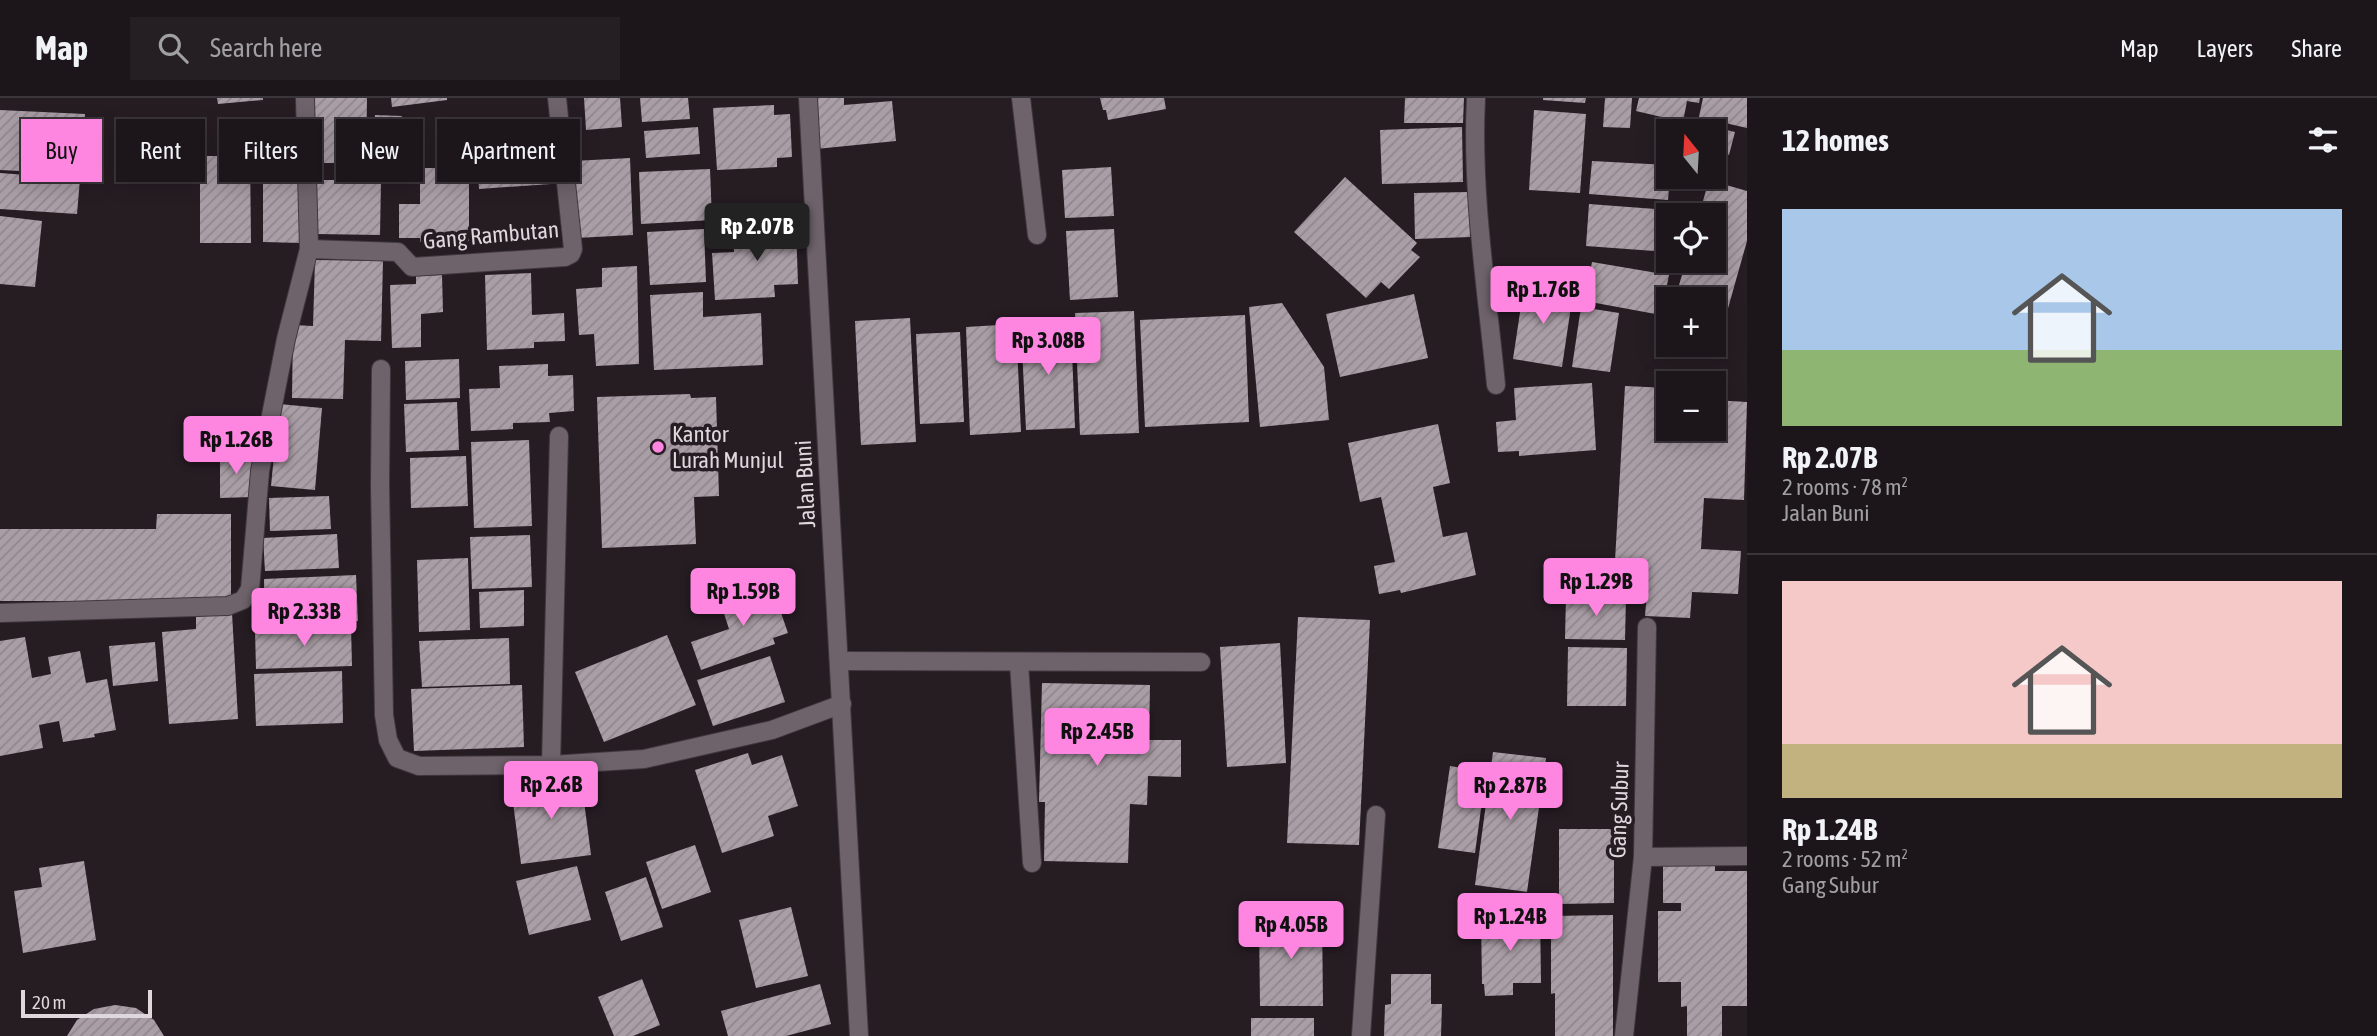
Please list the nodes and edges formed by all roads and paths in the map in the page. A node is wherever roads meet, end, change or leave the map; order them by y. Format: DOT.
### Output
graph roads {
  1 [pos="305,98"];
  2 [pos="557,98"];
  3 [pos="808,98"];
  4 [pos="1021,98"];
  5 [pos="1476,98"];
  6 [pos="1037,235"];
  7 [pos="309,249"];
  8 [pos="380,369"];
  9 [pos="1496,385"];
  10 [pos="559,436"];
  11 [pos="0,613"];
  12 [pos="1647,627"];
  13 [pos="839,661"];
  14 [pos="1201,662"];
  15 [pos="1019,663"];
  16 [pos="842,704"];
  17 [pos="551,765"];
  18 [pos="1376,815"];
  19 [pos="1747,856"];
  20 [pos="1643,858"];
  21 [pos="1032,863"];
  22 [pos="859,1036"];
  23 [pos="1361,1036"];
  24 [pos="1624,1036"];
  1 -- 7 [label="street"];
  2 -- 7 [label="street, Gang Rambutan"];
  3 -- 13 [label="street, Jalan Buni"];
  4 -- 6 [label="street"];
  5 -- 9 [label="street"];
  7 -- 11 [label="street"];
  8 -- 17 [label="street"];
  10 -- 17 [label="street"];
  12 -- 20 [label="street, Gang Subur"];
  13 -- 15 [label="street"];
  13 -- 16 [label="street, Jalan Buni"];
  14 -- 15 [label="street"];
  15 -- 21 [label="street"];
  16 -- 17 [label="street"];
  16 -- 22 [label="street, Jalan Buni"];
  18 -- 23 [label="street"];
  19 -- 20 [label="street"];
  20 -- 24 [label="street, Gang Subur"];
}
